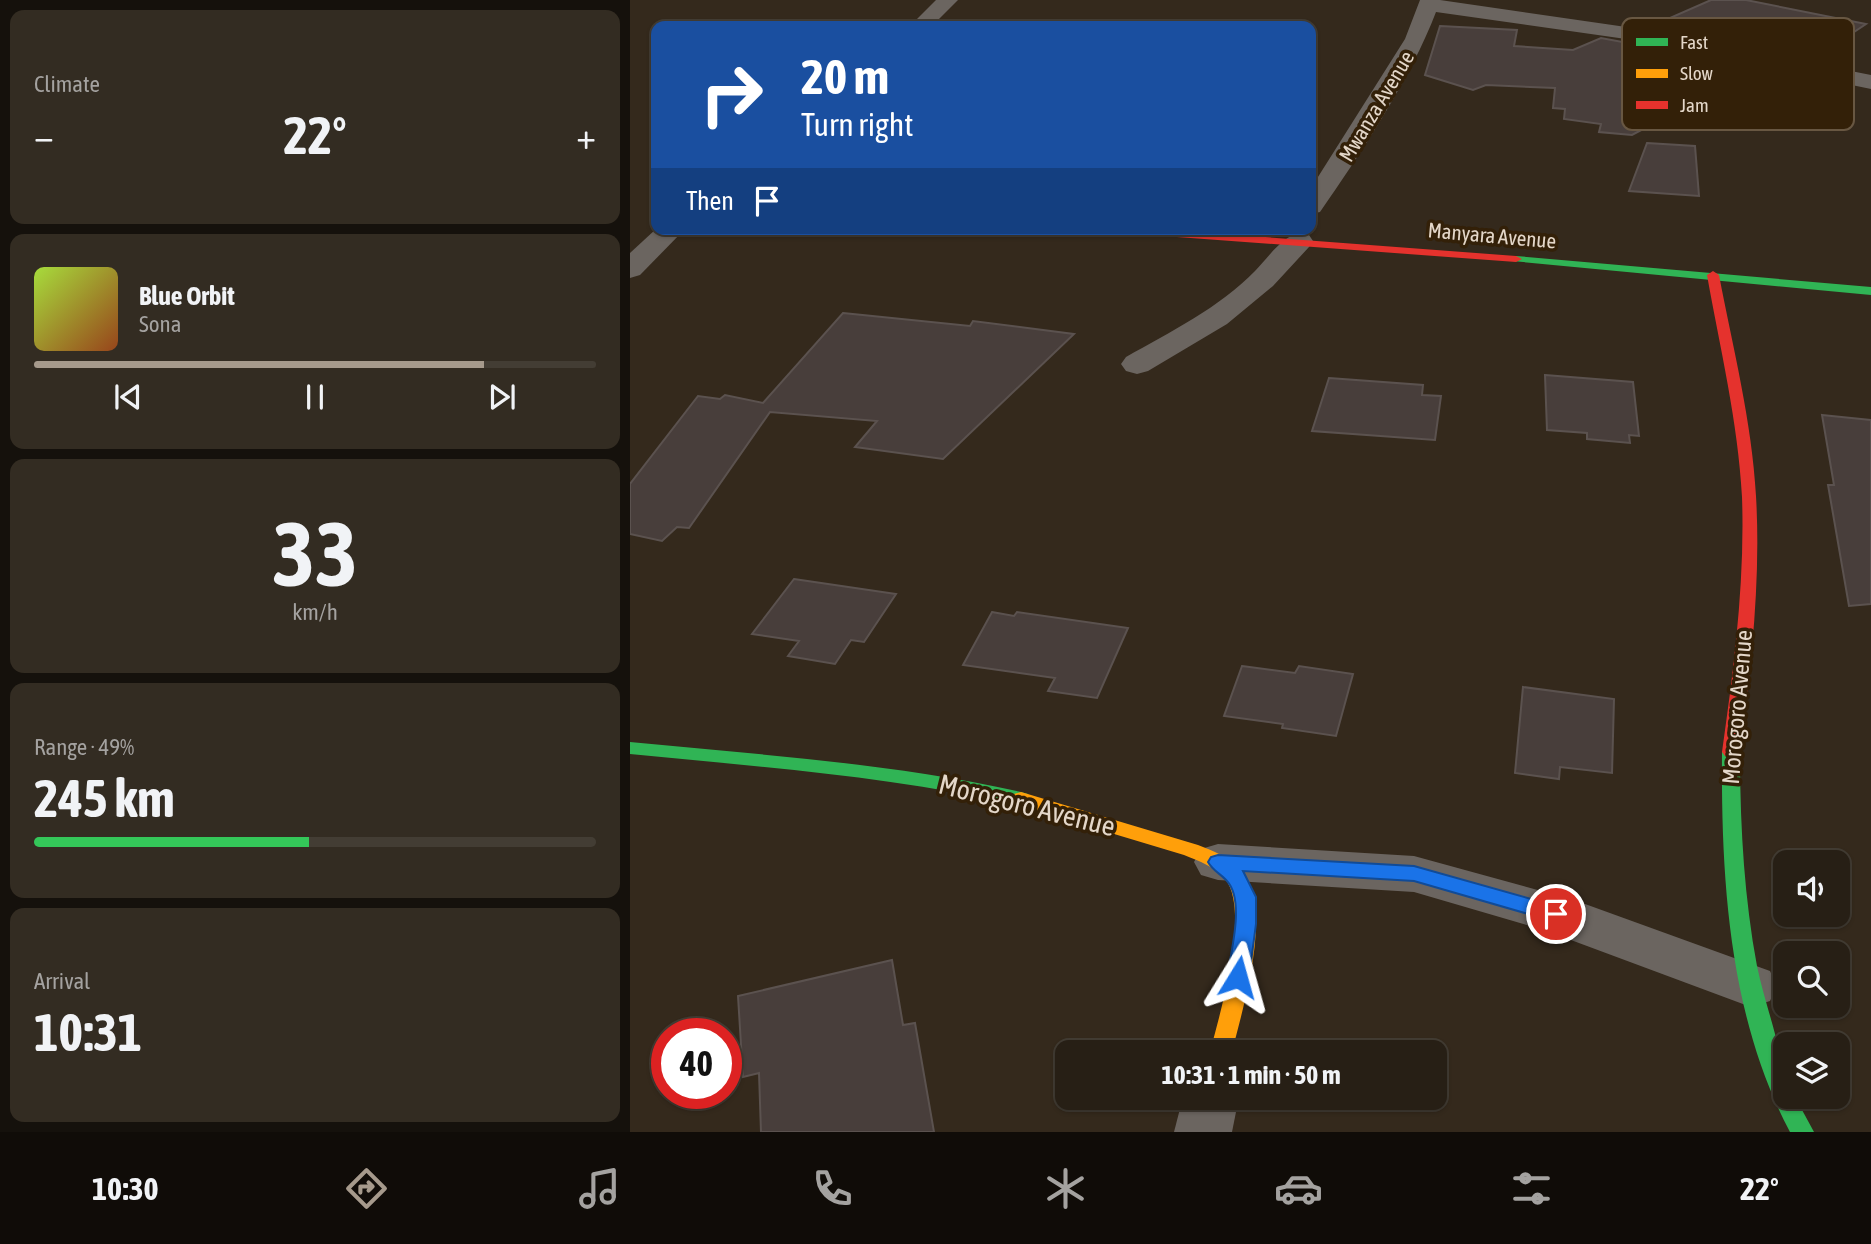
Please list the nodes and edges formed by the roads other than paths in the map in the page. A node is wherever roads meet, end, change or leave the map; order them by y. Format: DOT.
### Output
graph roads {
  1 [pos="948,0"];
  2 [pos="1430,3"];
  3 [pos="925,21"];
  4 [pos="1622,32"];
  5 [pos="1316,199"];
  6 [pos="666,235"];
  7 [pos="1247,235"];
  8 [pos="1293,237"];
  9 [pos="630,269"];
  10 [pos="1713,275"];
  11 [pos="1871,291"];
  12 [pos="1137,364"];
  13 [pos="630,748"];
  14 [pos="1218,862"];
  15 [pos="1751,986"];
  16 [pos="1224,1040"];
  17 [pos="1207,1110"];
  18 [pos="1203,1132"];
  19 [pos="1802,1132"];
  1 -- 3 [label="street"];
  2 -- 4 [label="street"];
  2 -- 5 [label="street, Mwanza Avenue"];
  6 -- 9 [label="street"];
  7 -- 8 [label="street, Manyara Avenue"];
  8 -- 10 [label="street, Manyara Avenue"];
  8 -- 12 [label="street"];
  10 -- 11 [label="street, Manyara Avenue"];
  10 -- 15 [label="street, Morogoro Avenue"];
  13 -- 14 [label="street, Morogoro Avenue"];
  14 -- 15 [label="street"];
  14 -- 16 [label="street, Morogoro Avenue"];
  15 -- 19 [label="street, Morogoro Avenue"];
  17 -- 18 [label="street"];
}
